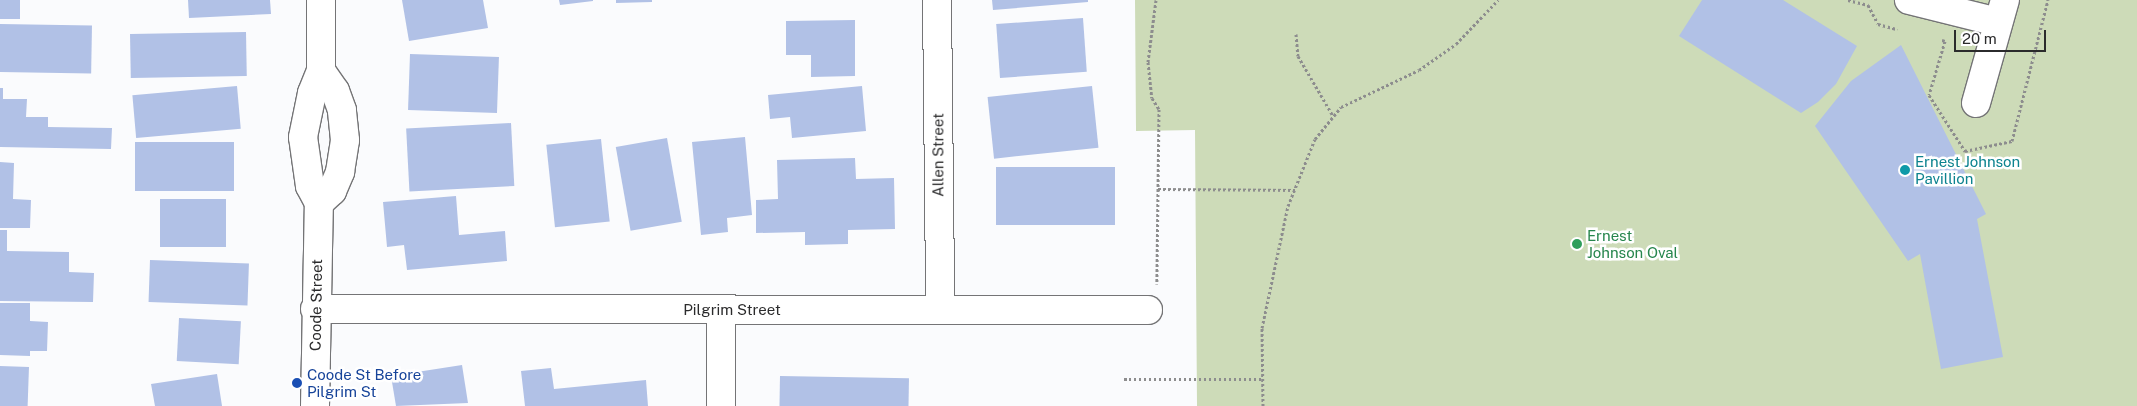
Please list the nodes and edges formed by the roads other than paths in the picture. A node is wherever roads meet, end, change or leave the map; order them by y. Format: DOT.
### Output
graph roads {
  1 [pos="321,0"];
  2 [pos="937,0"];
  3 [pos="1909,0"];
  4 [pos="2002,11"];
  5 [pos="321,71"];
  6 [pos="1976,103"];
  7 [pos="319,203"];
  8 [pos="315,309"];
  9 [pos="720,310"];
  10 [pos="940,310"];
  11 [pos="1148,310"];
  12 [pos="315,406"];
  13 [pos="721,406"];
  1 -- 5 [label="street, Coode Street"];
  2 -- 10 [label="street, Allen Street"];
  3 -- 4 [label="street"];
  4 -- 6 [label="street"];
  5 -- 7 [label="street, Coode Street"];
  5 -- 7 [label="street"];
  7 -- 8 [label="street, Coode Street"];
  8 -- 9 [label="street, Pilgrim Street"];
  8 -- 12 [label="street, Coode Street"];
  9 -- 10 [label="street, Pilgrim Street"];
  9 -- 13 [label="street"];
  10 -- 11 [label="street, Pilgrim Street"];
}
